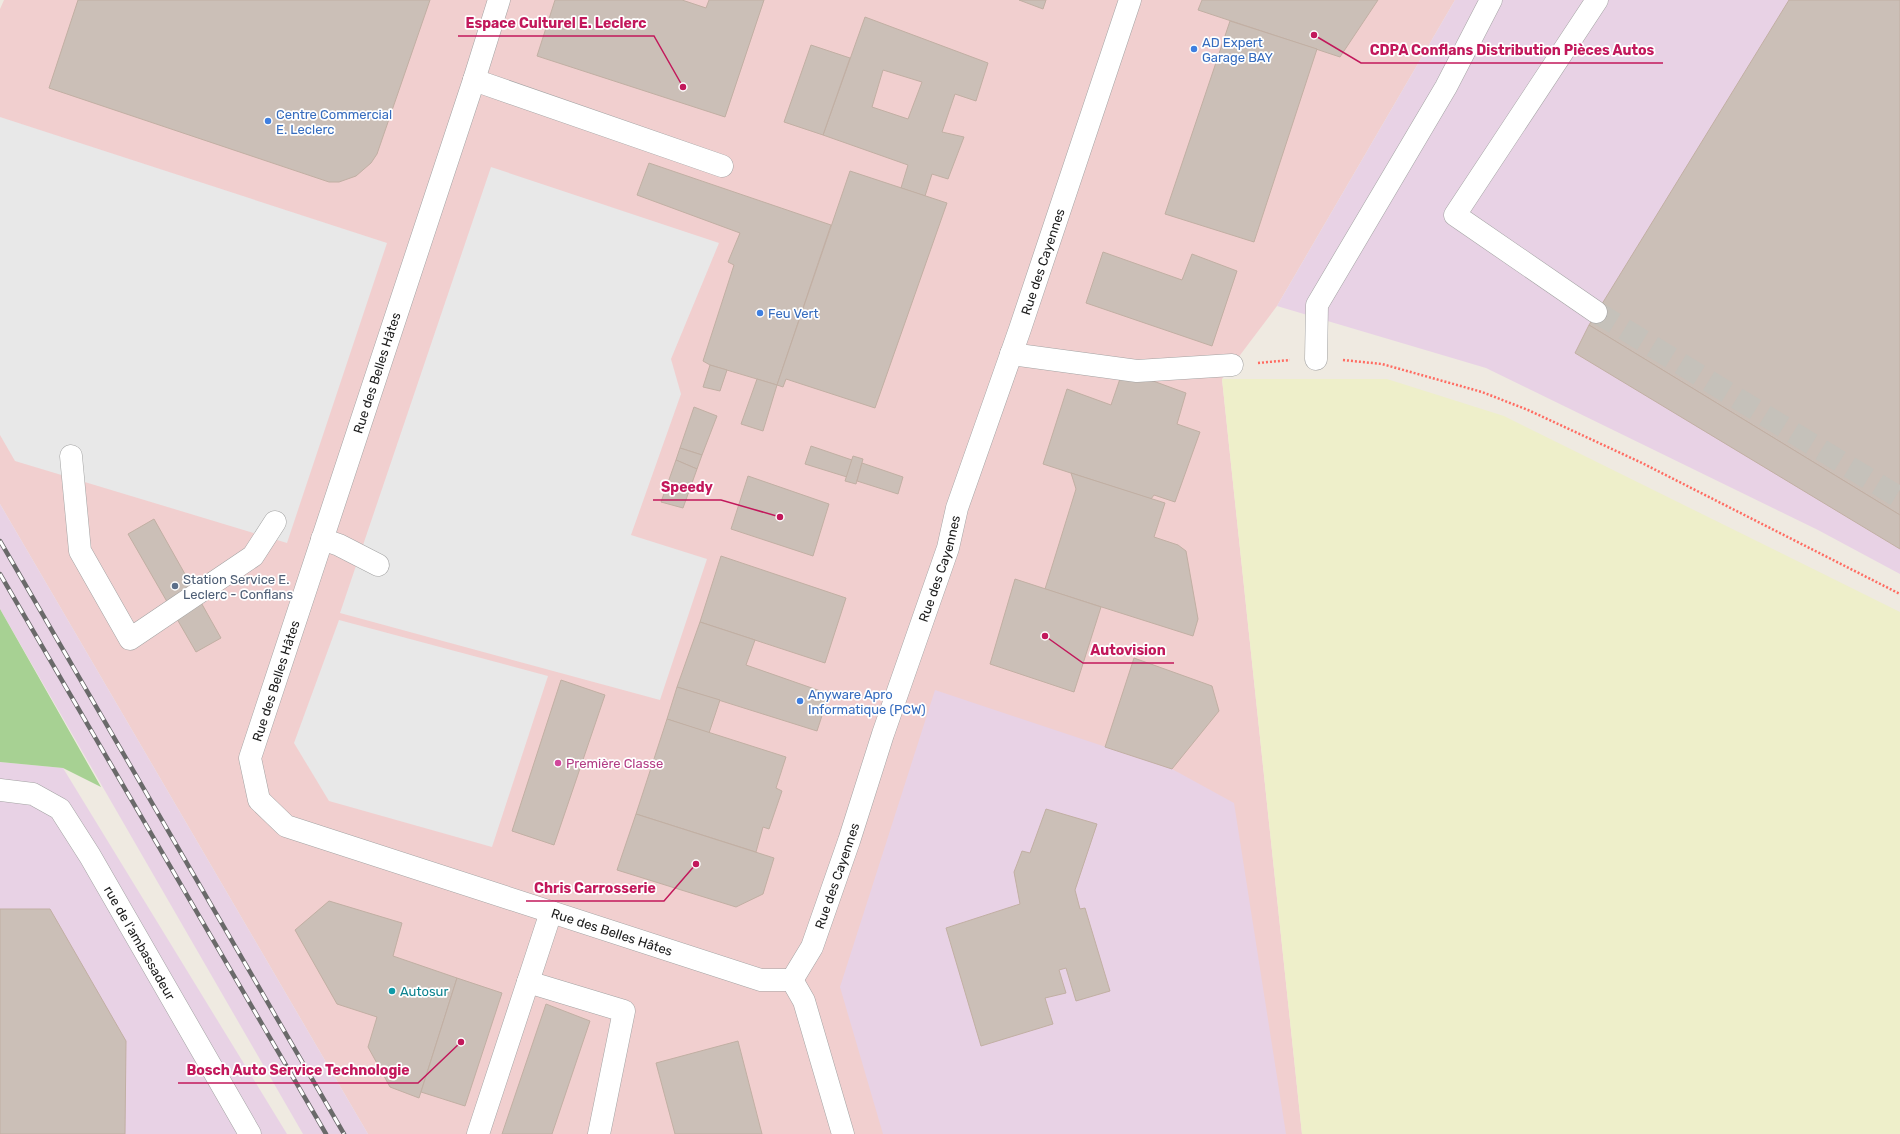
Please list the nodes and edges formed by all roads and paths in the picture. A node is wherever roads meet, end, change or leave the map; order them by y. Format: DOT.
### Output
graph roads {
  1 [pos="499,0"];
  2 [pos="1130,0"];
  3 [pos="1491,0"];
  4 [pos="1597,0"];
  5 [pos="474,80"];
  6 [pos="722,166"];
  7 [pos="1596,312"];
  8 [pos="1011,354"];
  9 [pos="1316,358"];
  10 [pos="1232,365"];
  11 [pos="71,456"];
  12 [pos="275,522"];
  13 [pos="322,539"];
  14 [pos="378,565"];
  15 [pos="1900,594"];
  16 [pos="0,790"];
  17 [pos="551,912"];
  18 [pos="792,980"];
  19 [pos="528,982"];
  20 [pos="250,1134"];
  21 [pos="478,1134"];
  22 [pos="599,1134"];
  23 [pos="843,1134"];
  1 -- 5 [label="street, Rue des Belles Hâtes"];
  2 -- 8 [label="street, Rue des Cayennes"];
  3 -- 9 [label="street"];
  4 -- 7 [label="street"];
  5 -- 6 [label="street"];
  5 -- 13 [label="street, Rue des Belles Hâtes"];
  8 -- 10 [label="street"];
  8 -- 18 [label="street, Rue des Cayennes"];
  9 -- 10 [label="path"];
  9 -- 15 [label="path"];
  11 -- 12 [label="street"];
  13 -- 14 [label="street"];
  13 -- 17 [label="street, Rue des Belles Hâtes"];
  16 -- 20 [label="street, rue de l'ambassadeur"];
  17 -- 18 [label="street, Rue des Belles Hâtes"];
  17 -- 19 [label="street"];
  18 -- 23 [label="street"];
  19 -- 21 [label="street"];
  19 -- 22 [label="street"];
}
